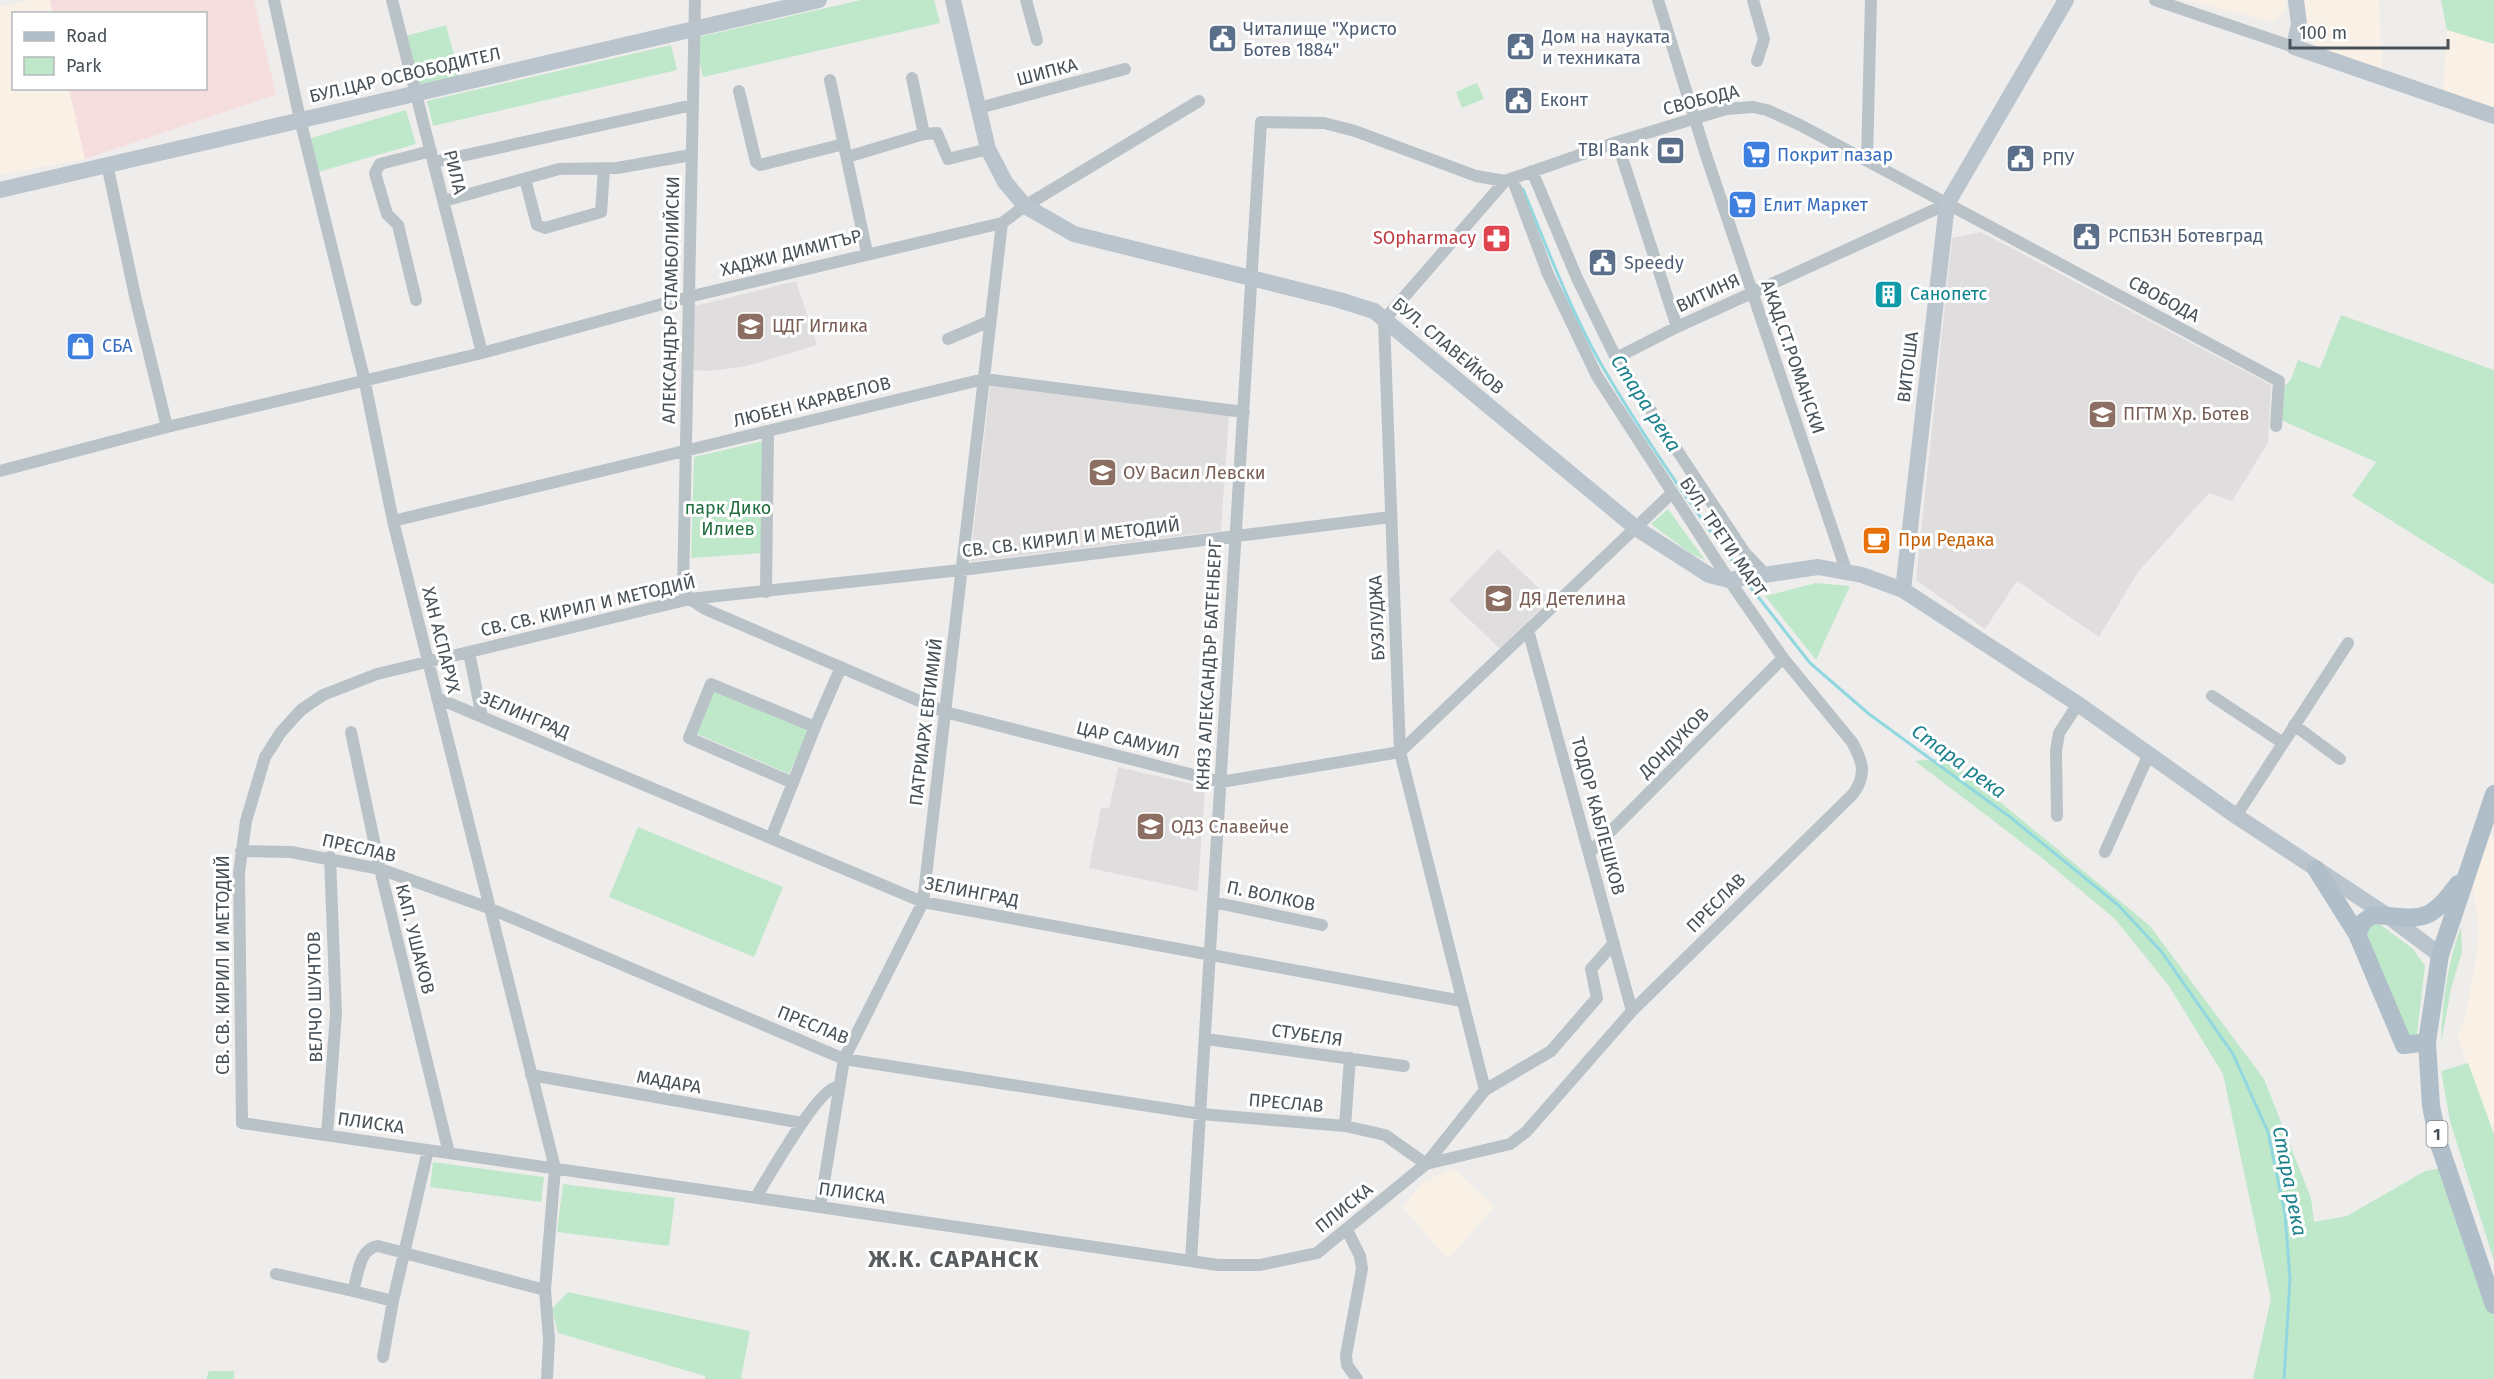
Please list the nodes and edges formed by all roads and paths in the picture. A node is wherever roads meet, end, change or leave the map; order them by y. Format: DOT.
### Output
graph roads {
  1 [pos="275,0"];
  2 [pos="392,0"];
  3 [pos="695,0"];
  4 [pos="819,0"];
  5 [pos="953,0"];
  6 [pos="1026,0"];
  7 [pos="1658,0"];
  8 [pos="1753,0"];
  9 [pos="1871,0"];
  10 [pos="2066,0"];
  11 [pos="2155,0"];
  12 [pos="2296,0"];
  13 [pos="693,29"];
  14 [pos="1037,40"];
  15 [pos="2294,46"];
  16 [pos="1757,61"];
  17 [pos="1125,69"];
  18 [pos="912,78"];
  19 [pos="830,80"];
  20 [pos="739,91"];
  21 [pos="416,92"];
  22 [pos="1199,101"];
  23 [pos="693,105"];
  24 [pos="979,108"];
  25 [pos="2494,116"];
  26 [pos="300,118"];
  27 [pos="1694,118"];
  28 [pos="1261,122"];
  29 [pos="924,134"];
  30 [pos="1617,142"];
  31 [pos="844,144"];
  32 [pos="988,149"];
  33 [pos="692,154"];
  34 [pos="432,156"];
  35 [pos="847,157"];
  36 [pos="1867,160"];
  37 [pos="107,164"];
  38 [pos="604,169"];
  39 [pos="1532,171"];
  40 [pos="525,179"];
  41 [pos="1509,180"];
  42 [pos="0,190"];
  43 [pos="444,201"];
  44 [pos="1947,204"];
  45 [pos="1025,206"];
  46 [pos="1002,223"];
  47 [pos="867,253"];
  48 [pos="1252,278"];
  49 [pos="1752,292"];
  50 [pos="688,297"];
  51 [pos="416,300"];
  52 [pos="1384,320"];
  53 [pos="990,321"];
  54 [pos="1677,327"];
  55 [pos="948,339"];
  56 [pos="482,352"];
  57 [pos="1616,358"];
  58 [pos="364,378"];
  59 [pos="984,379"];
  60 [pos="1244,412"];
  61 [pos="2276,426"];
  62 [pos="167,427"];
  63 [pos="768,432"];
  64 [pos="686,450"];
  65 [pos="0,471"];
  66 [pos="1672,494"];
  67 [pos="1391,517"];
  68 [pos="393,520"];
  69 [pos="1636,528"];
  70 [pos="1234,537"];
  71 [pos="962,570"];
  72 [pos="1846,570"];
  73 [pos="1747,578"];
  74 [pos="1903,590"];
  75 [pos="766,592"];
  76 [pos="690,599"];
  77 [pos="1528,630"];
  78 [pos="2348,643"];
  79 [pos="469,652"];
  80 [pos="1784,658"];
  81 [pos="428,662"];
  82 [pos="841,667"];
  83 [pos="2212,696"];
  84 [pos="437,698"];
  85 [pos="2078,704"];
  86 [pos="945,712"];
  87 [pos="483,717"];
  88 [pos="2294,725"];
  89 [pos="815,727"];
  90 [pos="351,732"];
  91 [pos="2283,743"];
  92 [pos="1400,752"];
  93 [pos="2149,754"];
  94 [pos="2340,759"];
  95 [pos="1863,771"];
  96 [pos="1221,782"];
  97 [pos="793,783"];
  98 [pos="2494,794"];
  99 [pos="2057,816"];
  100 [pos="2236,816"];
  101 [pos="771,838"];
  102 [pos="241,851"];
  103 [pos="2105,852"];
  104 [pos="1589,853"];
  105 [pos="330,858"];
  106 [pos="2470,868"];
  107 [pos="380,869"];
  108 [pos="2316,869"];
  109 [pos="923,902"];
  110 [pos="1213,902"];
  111 [pos="489,908"];
  112 [pos="2388,916"];
  113 [pos="1322,925"];
  114 [pos="2356,934"];
  115 [pos="1614,943"];
  116 [pos="2442,949"];
  117 [pos="1210,954"];
  118 [pos="1462,1000"];
  119 [pos="1632,1011"];
  120 [pos="1206,1039"];
  121 [pos="2427,1042"];
  122 [pos="844,1059"];
  123 [pos="1350,1059"];
  124 [pos="1404,1066"];
  125 [pos="531,1075"];
  126 [pos="838,1087"];
  127 [pos="1485,1090"];
  128 [pos="1201,1114"];
  129 [pos="242,1123"];
  130 [pos="802,1124"];
  131 [pos="1345,1126"];
  132 [pos="327,1135"];
  133 [pos="428,1150"];
  134 [pos="449,1153"];
  135 [pos="1426,1164"];
  136 [pos="555,1168"];
  137 [pos="756,1197"];
  138 [pos="820,1207"];
  139 [pos="1347,1230"];
  140 [pos="405,1253"];
  141 [pos="1191,1261"];
  142 [pos="276,1274"];
  143 [pos="545,1290"];
  144 [pos="353,1291"];
  145 [pos="393,1301"];
  146 [pos="2494,1305"];
  147 [pos="383,1357"];
  148 [pos="547,1379"];
  149 [pos="1357,1379"];
  1 -- 26 [label="street, ХАН АСПАРУХ"];
  2 -- 21 [label="street, РИЛА"];
  3 -- 13 [label="street, АЛЕКСАНДЪР СТАМБОЛИЙСКИ"];
  4 -- 13 [label="street, БУЛ.ЦАР ОСВОБОДИТЕЛ"];
  5 -- 24 [label="street"];
  6 -- 14 [label="street"];
  7 -- 27 [label="street, АКАД.СТ.РОМАНСКИ"];
  8 -- 16 [label="street"];
  9 -- 36 [label="street"];
  10 -- 44 [label="street, ВИТОША"];
  11 -- 15 [label="street"];
  12 -- 15 [label="street"];
  13 -- 21 [label="street, БУЛ.ЦАР ОСВОБОДИТЕЛ"];
  13 -- 23 [label="street, АЛЕКСАНДЪР СТАМБОЛИЙСКИ"];
  15 -- 25 [label="street"];
  17 -- 24 [label="street, ШИПКА"];
  18 -- 29 [label="street"];
  19 -- 31 [label="street"];
  20 -- 31 [label="street"];
  21 -- 26 [label="street, БУЛ.ЦАР ОСВОБОДИТЕЛ"];
  21 -- 34 [label="street, РИЛА"];
  22 -- 45 [label="street, ХАДЖИ ДИМИТЪР"];
  23 -- 33 [label="street, АЛЕКСАНДЪР СТАМБОЛИЙСКИ"];
  23 -- 34 [label="street"];
  24 -- 32 [label="street"];
  26 -- 37 [label="street, БУЛ.ЦАР ОСВОБОДИТЕЛ"];
  26 -- 58 [label="street, ХАН АСПАРУХ"];
  27 -- 30 [label="street, СВОБОДА"];
  27 -- 36 [label="street, СВОБОДА"];
  27 -- 49 [label="street, АКАД.СТ.РОМАНСКИ"];
  28 -- 41 [label="street, СВОБОДА"];
  28 -- 48 [label="street, КНЯЗ АЛЕКСАНДЪР БАТЕНБЕРГ"];
  29 -- 32 [label="street"];
  29 -- 35 [label="street"];
  30 -- 39 [label="street, СВОБОДА"];
  30 -- 54 [label="street"];
  31 -- 35 [label="street"];
  32 -- 45 [label="street, БУЛ. СЛАВЕЙКОВ"];
  33 -- 38 [label="street"];
  33 -- 50 [label="street, АЛЕКСАНДЪР СТАМБОЛИЙСКИ"];
  34 -- 43 [label="street, РИЛА"];
  34 -- 51 [label="street"];
  35 -- 47 [label="street"];
  36 -- 44 [label="street, СВОБОДА"];
  37 -- 42 [label="street, БУЛ.ЦАР ОСВОБОДИТЕЛ"];
  37 -- 62 [label="street"];
  38 -- 40 [label="street"];
  38 -- 40 [label="street"];
  39 -- 41 [label="street, СВОБОДА"];
  39 -- 57 [label="street, БУЛ. ТРЕТИ МАРТ"];
  40 -- 43 [label="street"];
  41 -- 52 [label="street"];
  41 -- 66 [label="street, БУЛ. ТРЕТИ МАРТ"];
  43 -- 56 [label="street, РИЛА"];
  44 -- 49 [label="street, ВИТИНЯ"];
  44 -- 61 [label="street, СВОБОДА"];
  44 -- 74 [label="street, ВИТОША"];
  45 -- 46 [label="street, ХАДЖИ ДИМИТЪР"];
  45 -- 48 [label="street, БУЛ. СЛАВЕЙКОВ"];
  46 -- 47 [label="street, ХАДЖИ ДИМИТЪР"];
  46 -- 53 [label="street, ПАТРИАРХ ЕВТИМИЙ"];
  47 -- 50 [label="street, ХАДЖИ ДИМИТЪР"];
  48 -- 52 [label="street, БУЛ. СЛАВЕЙКОВ"];
  48 -- 60 [label="street, КНЯЗ АЛЕКСАНДЪР БАТЕНБЕРГ"];
  49 -- 54 [label="street, ВИТИНЯ"];
  49 -- 72 [label="street, АКАД.СТ.РОМАНСКИ"];
  50 -- 56 [label="street, ХАДЖИ ДИМИТЪР"];
  50 -- 64 [label="street, АЛЕКСАНДЪР СТАМБОЛИЙСКИ"];
  52 -- 67 [label="street, БУЗЛУДЖА"];
  52 -- 69 [label="street, БУЛ. СЛАВЕЙКОВ"];
  53 -- 55 [label="street"];
  53 -- 59 [label="street, ПАТРИАРХ ЕВТИМИЙ"];
  54 -- 57 [label="street, ВИТИНЯ"];
  56 -- 58 [label="street, ХАДЖИ ДИМИТЪР"];
  57 -- 73 [label="street, БУЛ. ТРЕТИ МАРТ"];
  58 -- 62 [label="street, ХАДЖИ ДИМИТЪР"];
  58 -- 68 [label="street, ХАН АСПАРУХ"];
  59 -- 60 [label="street, ЛЮБЕН КАРАВЕЛОВ"];
  59 -- 63 [label="street, ЛЮБЕН КАРАВЕЛОВ"];
  59 -- 71 [label="street, ПАТРИАРХ ЕВТИМИЙ"];
  60 -- 70 [label="street, КНЯЗ АЛЕКСАНДЪР БАТЕНБЕРГ"];
  62 -- 65 [label="street, ХАДЖИ ДИМИТЪР"];
  63 -- 64 [label="street, ЛЮБЕН КАРАВЕЛОВ"];
  63 -- 75 [label="street"];
  64 -- 68 [label="street, ЛЮБЕН КАРАВЕЛОВ"];
  64 -- 76 [label="street, АЛЕКСАНДЪР СТАМБОЛИЙСКИ"];
  66 -- 69 [label="street"];
  66 -- 73 [label="street, БУЛ. ТРЕТИ МАРТ"];
  67 -- 70 [label="street, СВ. СВ. КИРИЛ И МЕТОДИЙ"];
  67 -- 92 [label="street, БУЗЛУДЖА"];
  68 -- 81 [label="street, ХАН АСПАРУХ"];
  69 -- 73 [label="street, БУЛ. СЛАВЕЙКОВ"];
  69 -- 77 [label="street"];
  70 -- 71 [label="street, СВ. СВ. КИРИЛ И МЕТОДИЙ"];
  70 -- 96 [label="street, КНЯЗ АЛЕКСАНДЪР БАТЕНБЕРГ"];
  71 -- 75 [label="street, СВ. СВ. КИРИЛ И МЕТОДИЙ"];
  71 -- 86 [label="street, ПАТРИАРХ ЕВТИМИЙ"];
  72 -- 73 [label="street"];
  72 -- 74 [label="street"];
  73 -- 80 [label="street, БУЛ. ТРЕТИ МАРТ"];
  74 -- 85 [label="street"];
  75 -- 76 [label="street, СВ. СВ. КИРИЛ И МЕТОДИЙ"];
  76 -- 79 [label="street, СВ. СВ. КИРИЛ И МЕТОДИЙ"];
  76 -- 82 [label="street, ЦАР САМУИЛ"];
  77 -- 92 [label="street"];
  77 -- 104 [label="street, ТОДОР КАБЛЕШКОВ"];
  78 -- 88 [label="street"];
  79 -- 81 [label="street, СВ. СВ. КИРИЛ И МЕТОДИЙ"];
  79 -- 87 [label="street"];
  80 -- 95 [label="street, БУЛ. ТРЕТИ МАРТ"];
  80 -- 104 [label="street, ДОНДУКОВ"];
  81 -- 84 [label="street, ХАН АСПАРУХ"];
  81 -- 102 [label="street, СВ. СВ. КИРИЛ И МЕТОДИЙ"];
  82 -- 86 [label="street, ЦАР САМУИЛ"];
  82 -- 89 [label="street"];
  83 -- 91 [label="street"];
  84 -- 87 [label="street, ЗЕЛИНГРАД"];
  84 -- 111 [label="street, ХАН АСПАРУХ"];
  85 -- 93 [label="street"];
  85 -- 99 [label="street"];
  86 -- 96 [label="street, ЦАР САМУИЛ"];
  86 -- 109 [label="street, ПАТРИАРХ ЕВТИМИЙ"];
  87 -- 101 [label="street, ЗЕЛИНГРАД"];
  88 -- 91 [label="street"];
  88 -- 94 [label="street"];
  89 -- 97 [label="street"];
  89 -- 97 [label="street"];
  90 -- 107 [label="street, КАП. УШАКОВ"];
  91 -- 100 [label="street"];
  92 -- 96 [label="street, ЦАР САМУИЛ"];
  92 -- 118 [label="street, БУЗЛУДЖА"];
  93 -- 100 [label="street"];
  93 -- 103 [label="street"];
  95 -- 119 [label="street, ПРЕСЛАВ"];
  96 -- 110 [label="street, КНЯЗ АЛЕКСАНДЪР БАТЕНБЕРГ"];
  97 -- 101 [label="street"];
  98 -- 106 [label="main road, 1"];
  100 -- 108 [label="street"];
  101 -- 109 [label="street, ЗЕЛИНГРАД"];
  102 -- 105 [label="street, ПРЕСЛАВ"];
  102 -- 129 [label="street, СВ. СВ. КИРИЛ И МЕТОДИЙ"];
  104 -- 115 [label="street, ТОДОР КАБЛЕШКОВ"];
  105 -- 107 [label="street, ПРЕСЛАВ"];
  105 -- 132 [label="street, ВЕЛЧО ШУНТОВ"];
  106 -- 112 [label="main road"];
  106 -- 116 [label="main road, 1"];
  107 -- 111 [label="street, ПРЕСЛАВ"];
  107 -- 134 [label="street, КАП. УШАКОВ"];
  108 -- 112 [label="street"];
  108 -- 114 [label="main road"];
  109 -- 117 [label="street, ЗЕЛИНГРАД"];
  109 -- 122 [label="street, ПАТРИАРХ ЕВТИМИЙ"];
  110 -- 113 [label="street, П. ВОЛКОВ"];
  110 -- 117 [label="street, КНЯЗ АЛЕКСАНДЪР БАТЕНБЕРГ"];
  111 -- 122 [label="street, ПРЕСЛАВ"];
  111 -- 125 [label="street, ХАН АСПАРУХ"];
  112 -- 114 [label="main road"];
  112 -- 116 [label="street"];
  114 -- 121 [label="main road"];
  115 -- 119 [label="street, ТОДОР КАБЛЕШКОВ"];
  115 -- 127 [label="street"];
  116 -- 121 [label="main road, 1"];
  117 -- 118 [label="street, ЗЕЛИНГРАД"];
  117 -- 120 [label="street, КНЯЗ АЛЕКСАНДЪР БАТЕНБЕРГ"];
  118 -- 127 [label="street, БУЗЛУДЖА"];
  119 -- 135 [label="street, ПРЕСЛАВ"];
  120 -- 123 [label="street, СТУБЕЛЯ"];
  120 -- 128 [label="street, КНЯЗ АЛЕКСАНДЪР БАТЕНБЕРГ"];
  121 -- 146 [label="main road, 1"];
  122 -- 126 [label="street, ПАТРИАРХ ЕВТИМИЙ"];
  122 -- 128 [label="street, ПРЕСЛАВ"];
  123 -- 124 [label="street, СТУБЕЛЯ"];
  123 -- 131 [label="street"];
  125 -- 130 [label="street, МАДАРА"];
  125 -- 136 [label="street, ХАН АСПАРУХ"];
  126 -- 130 [label="street"];
  126 -- 138 [label="street, ПАТРИАРХ ЕВТИМИЙ"];
  127 -- 135 [label="street, ПЛИСКА"];
  128 -- 131 [label="street, ПРЕСЛАВ"];
  128 -- 141 [label="street, КНЯЗ АЛЕКСАНДЪР БАТЕНБЕРГ"];
  129 -- 132 [label="street, ПЛИСКА"];
  130 -- 137 [label="street"];
  131 -- 135 [label="street, ПРЕСЛАВ"];
  132 -- 133 [label="street, ПЛИСКА"];
  133 -- 134 [label="street, ПЛИСКА"];
  133 -- 140 [label="street"];
  134 -- 136 [label="street, ПЛИСКА"];
  135 -- 139 [label="street, ПЛИСКА"];
  136 -- 137 [label="street, ПЛИСКА"];
  136 -- 143 [label="street, ХАН АСПАРУХ"];
  137 -- 138 [label="street, ПЛИСКА"];
  138 -- 141 [label="street, ПЛИСКА"];
  139 -- 141 [label="street, ПЛИСКА"];
  139 -- 149 [label="street"];
  140 -- 143 [label="street"];
  140 -- 144 [label="street"];
  140 -- 145 [label="street"];
  142 -- 144 [label="street"];
  143 -- 148 [label="street, ХАН АСПАРУХ"];
  144 -- 145 [label="street"];
  145 -- 147 [label="street"];
}
